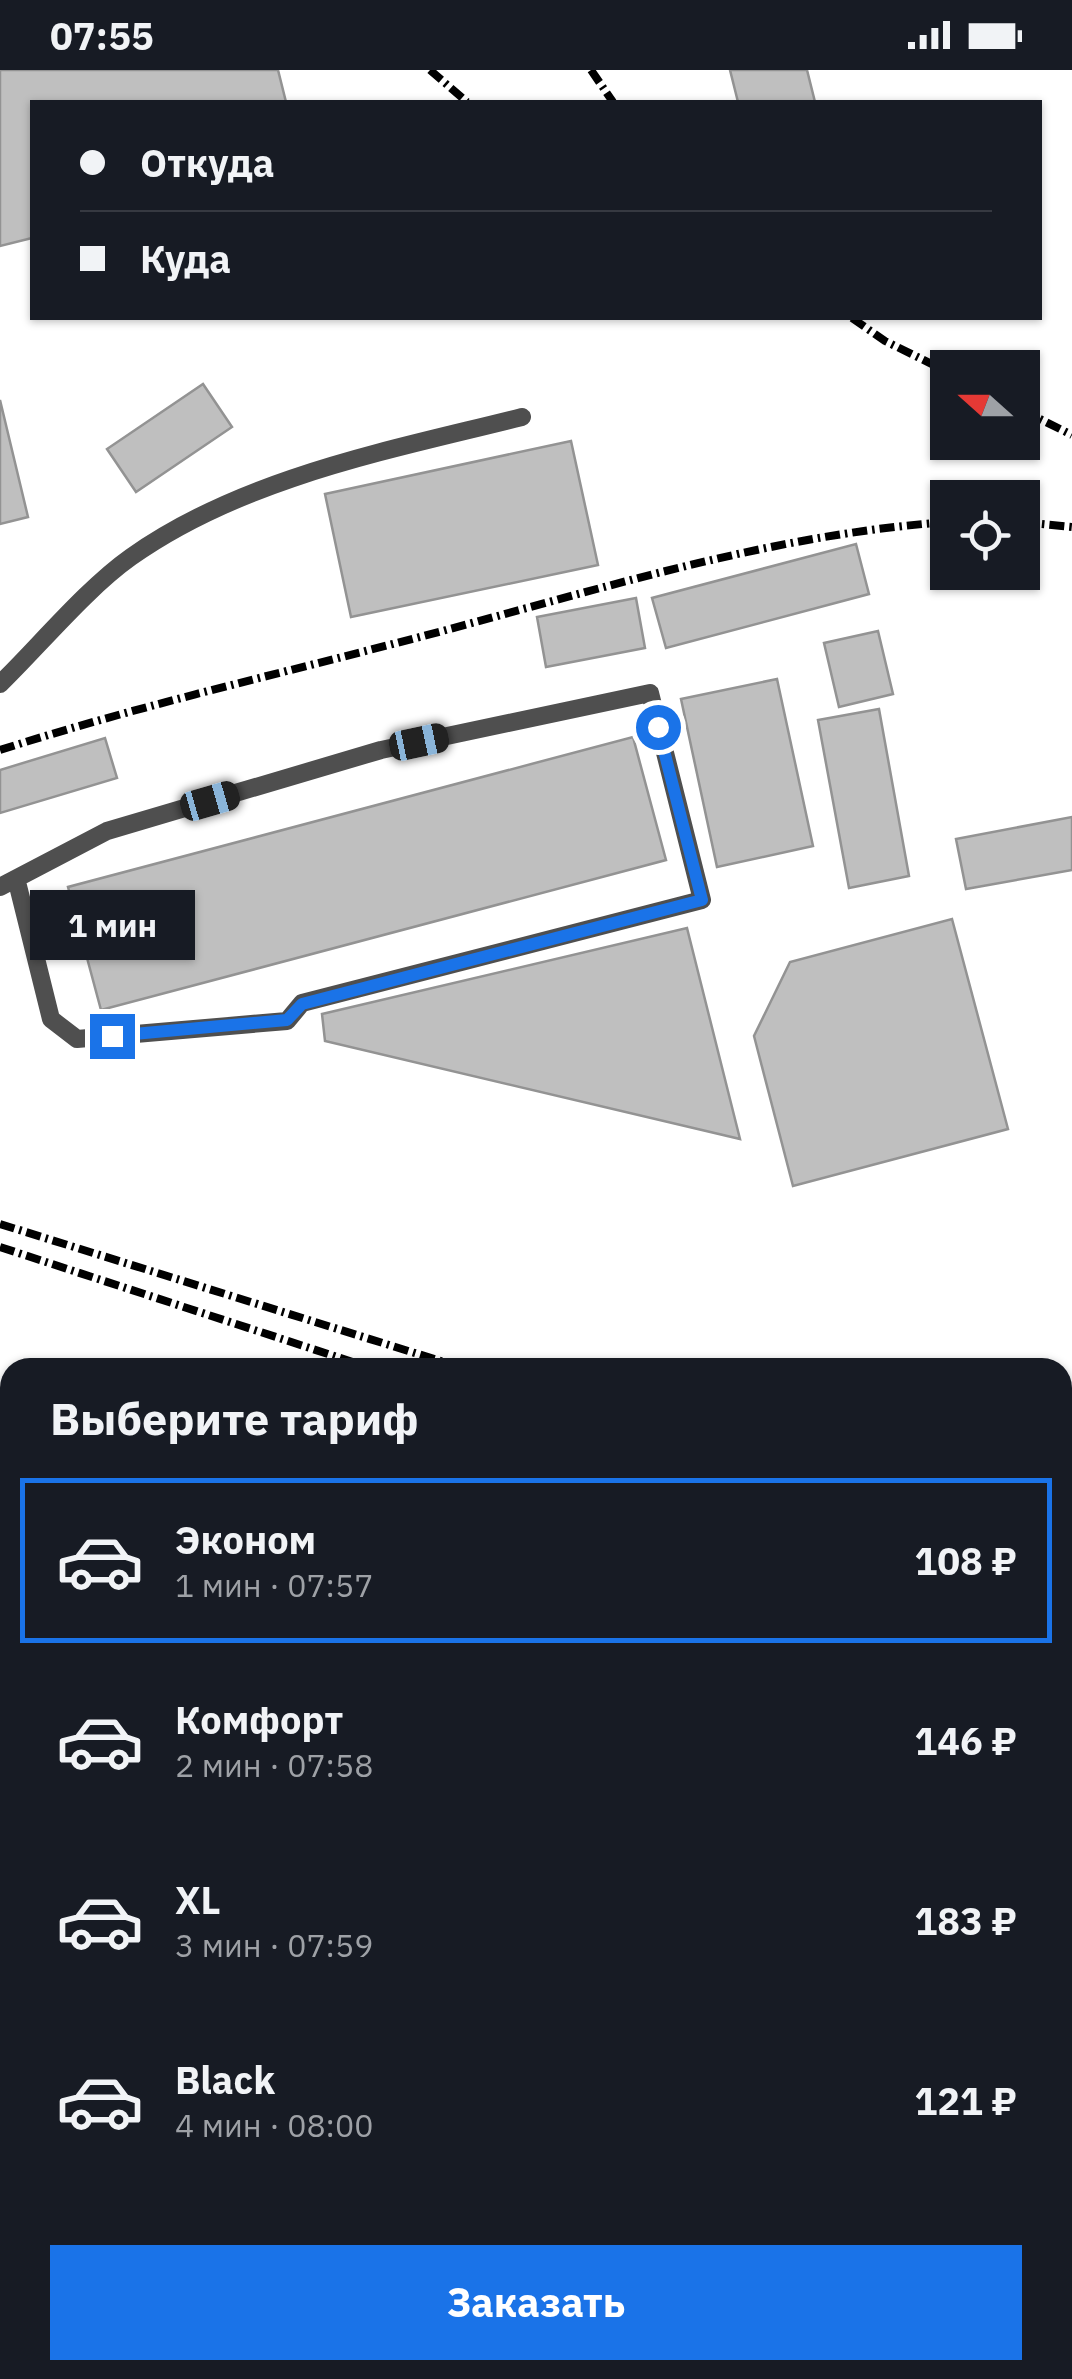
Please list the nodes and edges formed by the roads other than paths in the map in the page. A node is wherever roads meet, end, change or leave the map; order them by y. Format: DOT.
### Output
graph roads {
  1 [pos="522,417"];
  2 [pos="0,684"];
  3 [pos="8,885"];
  1 -- 2 [label="lane"];
  3 -- 3 [label="lane"];
}
